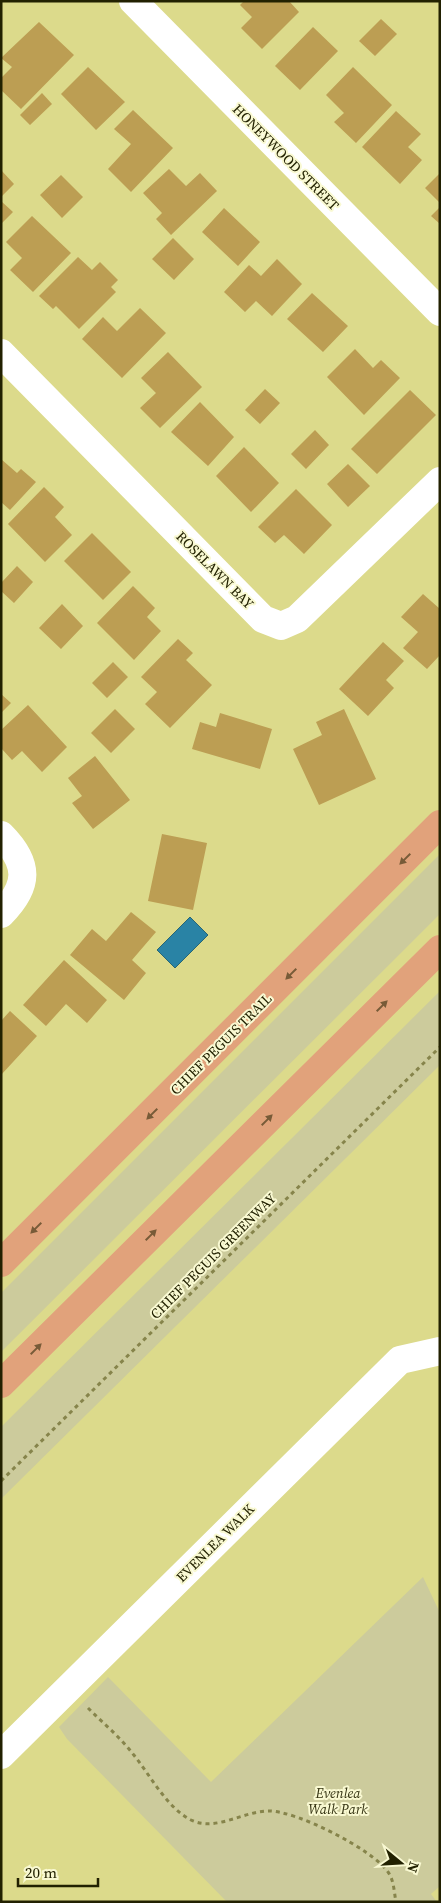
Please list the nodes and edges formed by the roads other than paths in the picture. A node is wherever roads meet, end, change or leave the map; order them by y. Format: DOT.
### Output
graph roads {
  1 [pos="133,1"];
  2 [pos="440,312"];
  3 [pos="1,353"];
  4 [pos="440,481"];
  5 [pos="440,824"];
  6 [pos="1,835"];
  7 [pos="1,914"];
  8 [pos="440,949"];
  9 [pos="1,1263"];
  10 [pos="440,1351"];
  11 [pos="1,1384"];
  12 [pos="1,1755"];
  1 -- 2 [label="street, HONEYWOOD STREET"];
  3 -- 4 [label="street, ROSELAWN BAY"];
  5 -- 9 [label="main road, CHIEF PEGUIS TRAIL, one-way"];
  6 -- 7 [label="street"];
  11 -- 8 [label="main road, one-way"];
  10 -- 12 [label="street, EVENLEA WALK"];
}
